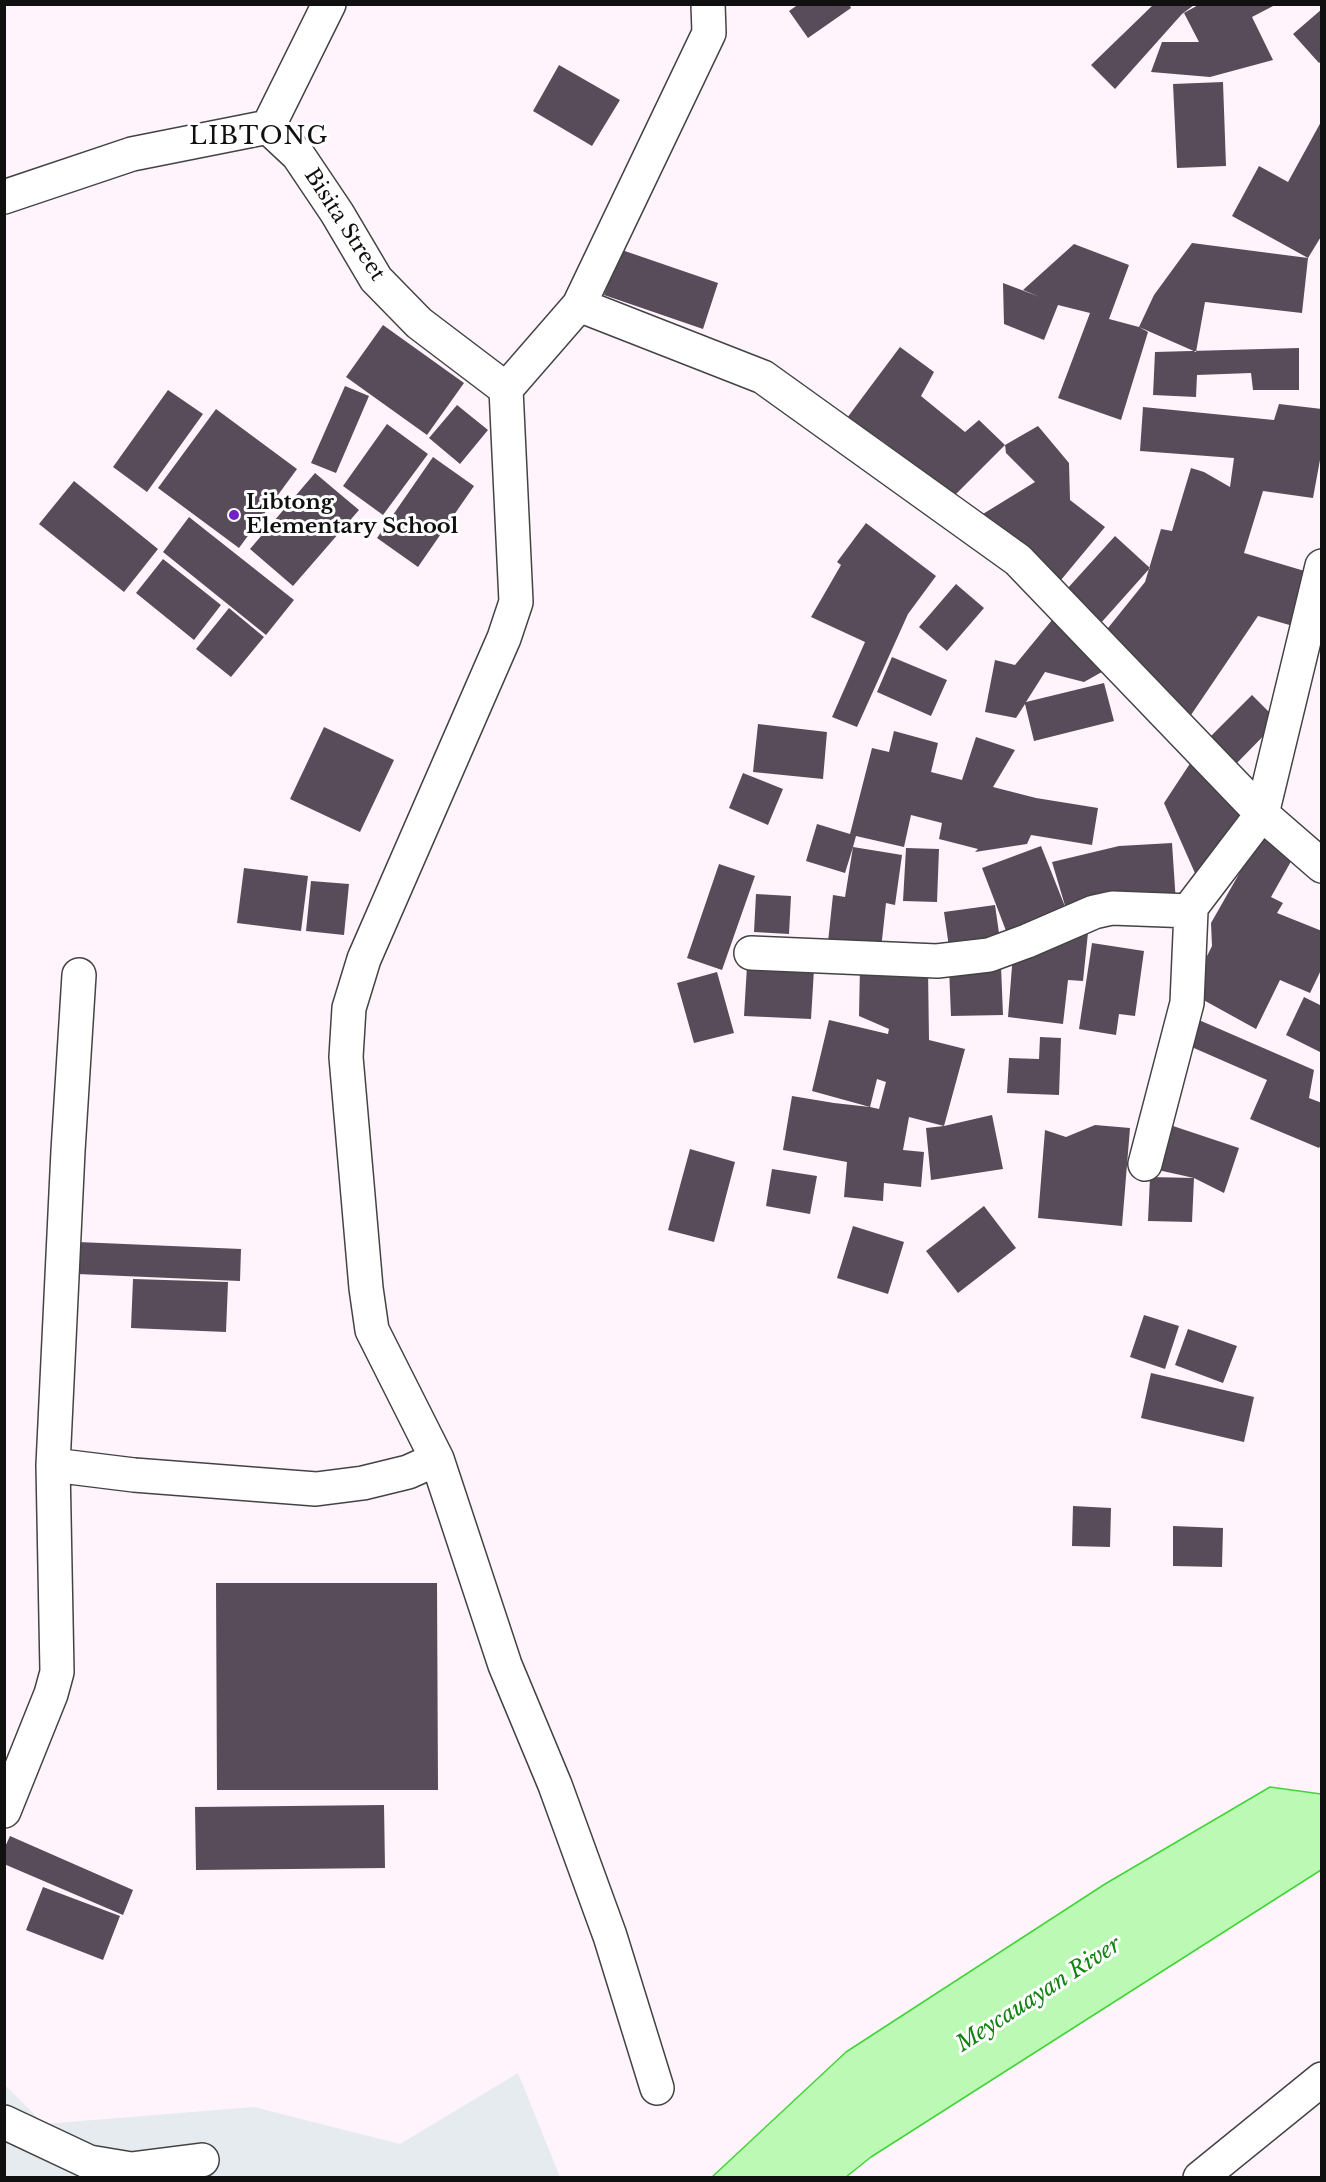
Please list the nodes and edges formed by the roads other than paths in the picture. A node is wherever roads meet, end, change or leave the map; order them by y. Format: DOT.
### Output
graph roads {
  1 [pos="329,4"];
  2 [pos="708,4"];
  3 [pos="268,127"];
  4 [pos="4,197"];
  5 [pos="579,305"];
  6 [pos="506,388"];
  7 [pos="1322,566"];
  8 [pos="1315,623"];
  9 [pos="1262,814"];
  10 [pos="1322,866"];
  11 [pos="1191,911"];
  12 [pos="751,953"];
  13 [pos="79,975"];
  14 [pos="1145,1164"];
  15 [pos="437,1459"];
  16 [pos="53,1465"];
  17 [pos="4,1811"];
  18 [pos="1322,2079"];
  19 [pos="657,2088"];
  20 [pos="4,2122"];
  21 [pos="202,2160"];
  22 [pos="1200,2178"];
  1 -- 3 [label="street"];
  2 -- 5 [label="street"];
  3 -- 4 [label="street"];
  3 -- 6 [label="street, Bisita Street"];
  5 -- 6 [label="street"];
  5 -- 9 [label="street"];
  6 -- 15 [label="street"];
  7 -- 8 [label="street"];
  8 -- 9 [label="street"];
  9 -- 10 [label="street"];
  9 -- 11 [label="street"];
  11 -- 12 [label="street"];
  11 -- 14 [label="street"];
  13 -- 16 [label="street"];
  15 -- 16 [label="street"];
  15 -- 19 [label="street"];
  16 -- 17 [label="street"];
  18 -- 22 [label="street"];
  20 -- 21 [label="street"];
}
